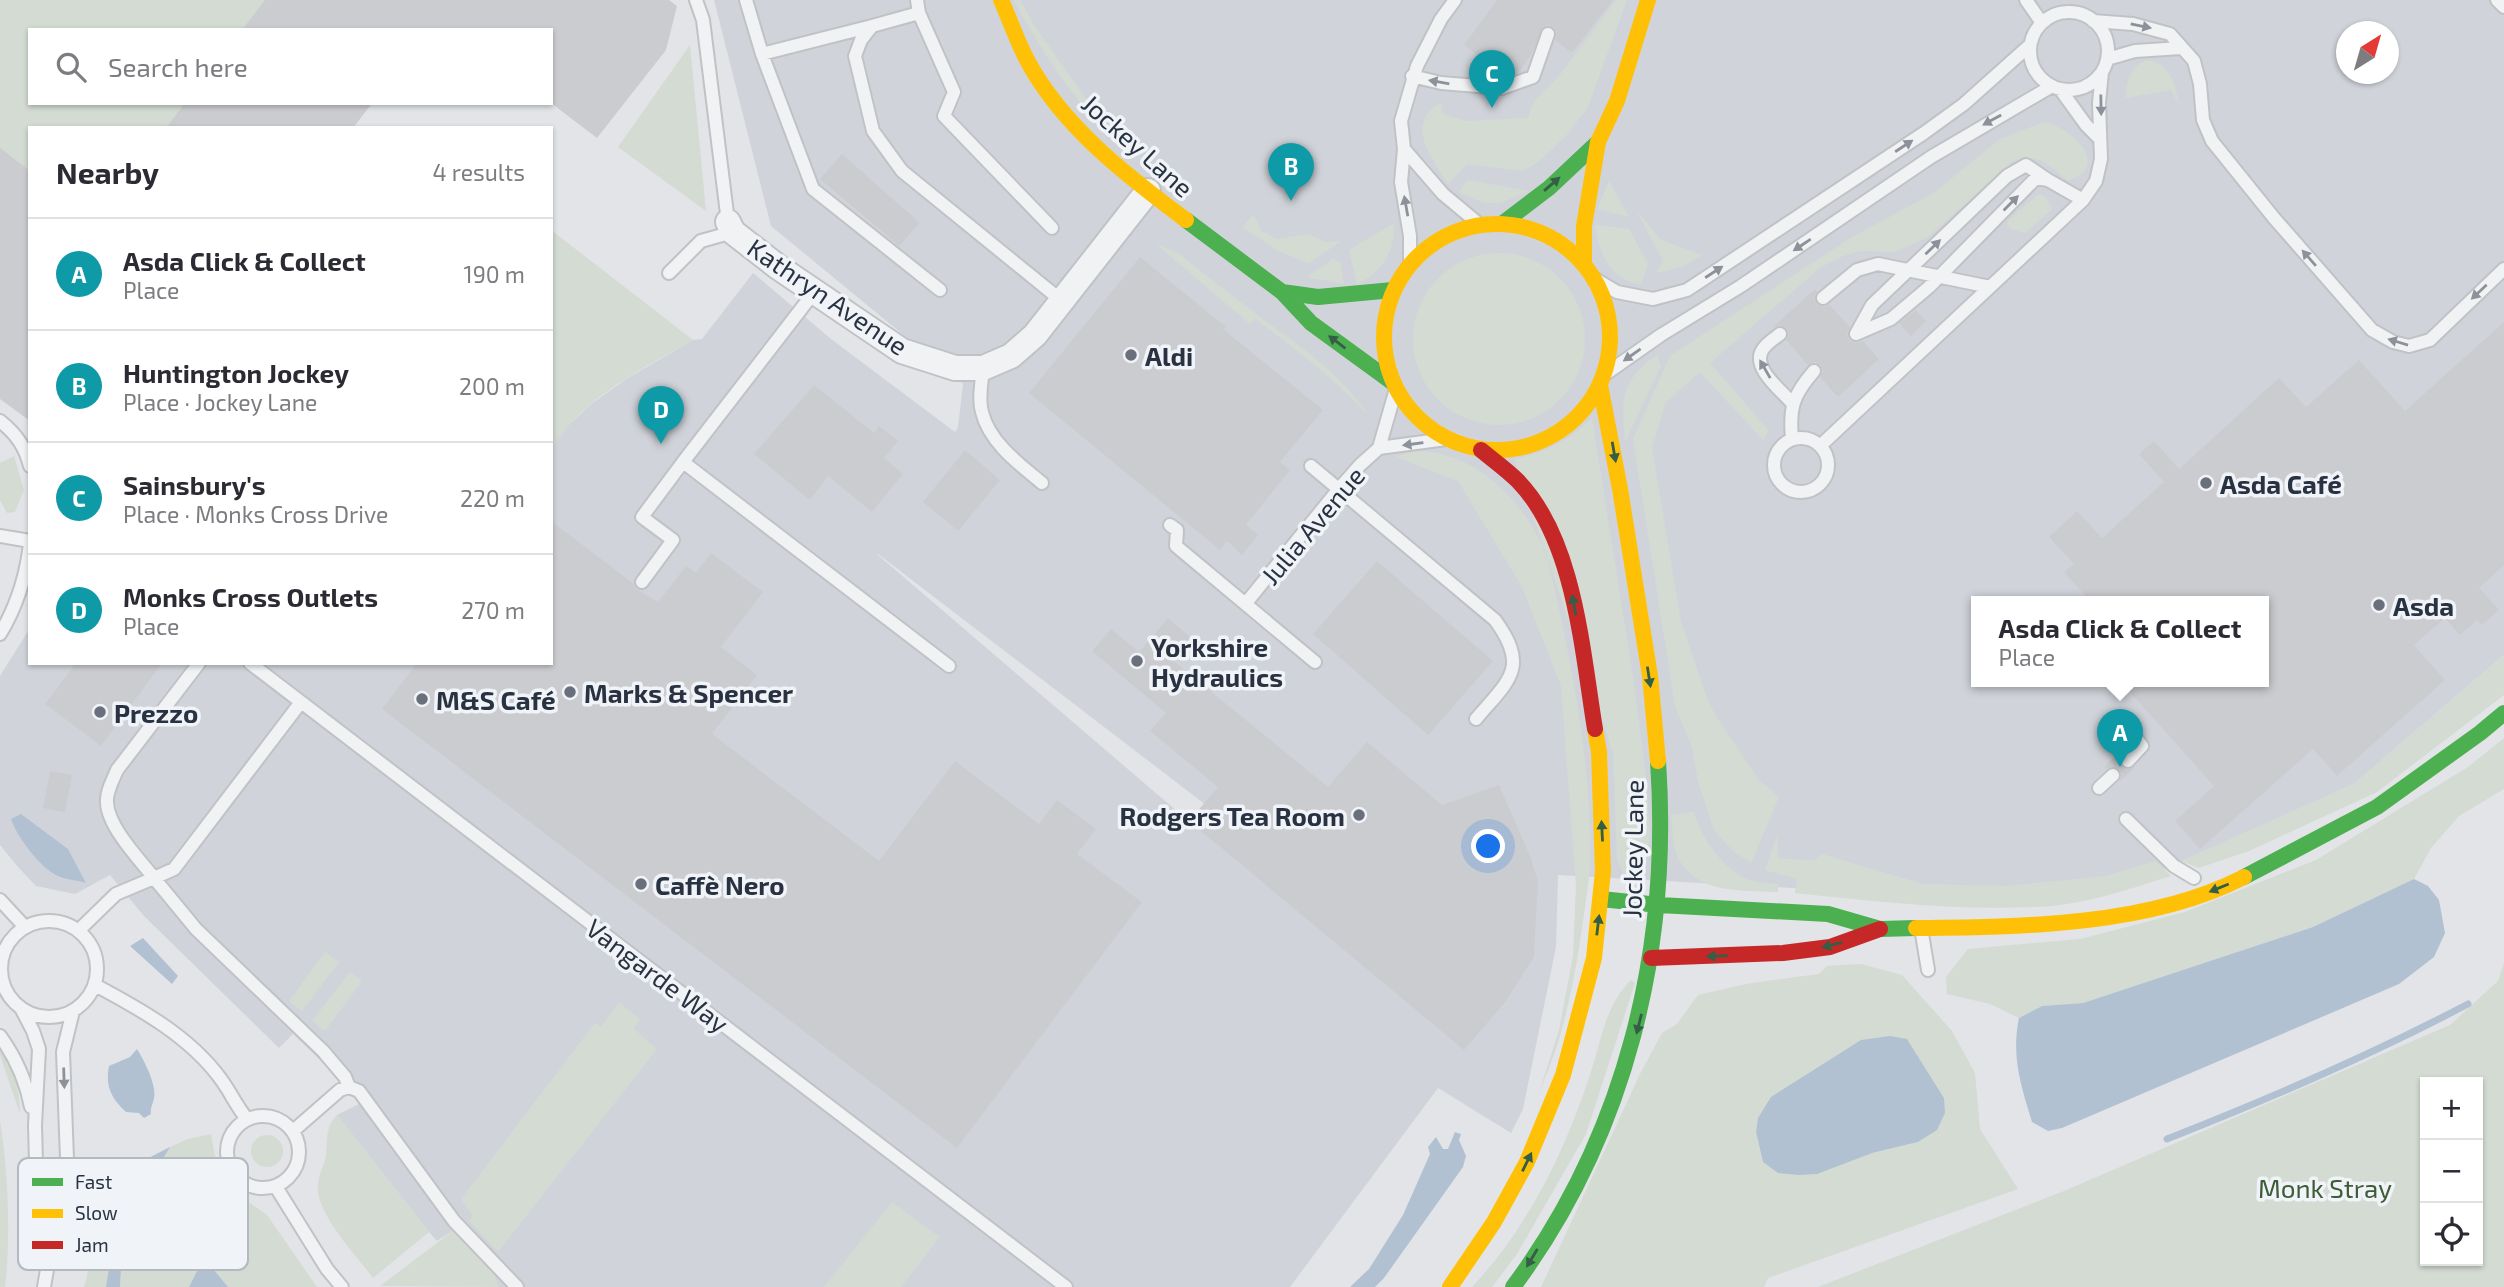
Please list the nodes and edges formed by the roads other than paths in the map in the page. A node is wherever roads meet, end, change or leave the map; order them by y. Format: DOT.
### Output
graph roads {
  1 [pos="696,0"];
  2 [pos="746,0"];
  3 [pos="1002,0"];
  4 [pos="1455,0"];
  5 [pos="1647,0"];
  6 [pos="2026,0"];
  7 [pos="2497,0"];
  8 [pos="918,6"];
  9 [pos="2504,7"];
  10 [pos="2093,21"];
  11 [pos="2042,23"];
  12 [pos="872,26"];
  13 [pos="1548,34"];
  14 [pos="2031,45"];
  15 [pos="2181,48"];
  16 [pos="762,54"];
  17 [pos="2105,66"];
  18 [pos="1412,76"];
  19 [pos="2056,87"];
  20 [pos="2100,139"];
  21 [pos="1598,142"];
  22 [pos="1404,149"];
  23 [pos="2048,180"];
  24 [pos="1148,191"];
  25 [pos="2083,200"];
  26 [pos="1503,223"];
  27 [pos="1479,224"];
  28 [pos="730,227"];
  29 [pos="1052,228"];
  30 [pos="1410,263"];
  31 [pos="1584,264"];
  32 [pos="2504,269"];
  33 [pos="1909,270"];
  34 [pos="669,273"];
  35 [pos="1940,276"];
  36 [pos="1595,279"];
  37 [pos="1990,287"];
  38 [pos="940,290"];
  39 [pos="1393,290"];
  40 [pos="815,292"];
  41 [pos="1282,292"];
  42 [pos="1823,298"];
  43 [pos="1062,301"];
  44 [pos="1780,334"];
  45 [pos="983,368"];
  46 [pos="1814,371"];
  47 [pos="1602,380"];
  48 [pos="1394,386"];
  49 [pos="1793,404"];
  50 [pos="0,421"];
  51 [pos="1446,439"];
  52 [pos="1793,439"];
  53 [pos="1820,446"];
  54 [pos="1379,448"];
  55 [pos="1481,450"];
  56 [pos="28,459"];
  57 [pos="682,462"];
  58 [pos="1311,466"];
  59 [pos="1042,483"];
  60 [pos="1338,490"];
  61 [pos="1170,525"];
  62 [pos="0,536"];
  63 [pos="28,543"];
  64 [pos="28,560"];
  65 [pos="642,582"];
  66 [pos="1233,591"];
  67 [pos="1224,602"];
  68 [pos="1251,607"];
  69 [pos="1247,623"];
  70 [pos="0,634"];
  71 [pos="1315,662"];
  72 [pos="197,665"];
  73 [pos="253,665"];
  74 [pos="949,666"];
  75 [pos="301,702"];
  76 [pos="2504,713"];
  77 [pos="1476,719"];
  78 [pos="2134,735"];
  79 [pos="2128,761"];
  80 [pos="2113,775"];
  81 [pos="2099,788"];
  82 [pos="2129,821"];
  83 [pos="2302,847"];
  84 [pos="2230,866"];
  85 [pos="2200,876"];
  86 [pos="154,878"];
  87 [pos="2171,885"];
  88 [pos="2137,896"];
  89 [pos="1601,899"];
  90 [pos="0,900"];
  91 [pos="1659,905"];
  92 [pos="2080,919"];
  93 [pos="25,927"];
  94 [pos="1921,928"];
  95 [pos="1880,929"];
  96 [pos="78,931"];
  97 [pos="1651,957"];
  98 [pos="1928,970"];
  99 [pos="1,977"];
  100 [pos="95,985"];
  101 [pos="22,1010"];
  102 [pos="73,1011"];
  103 [pos="0,1036"];
  104 [pos="349,1087"];
  105 [pos="247,1119"];
  106 [pos="35,1125"];
  107 [pos="293,1131"];
  108 [pos="36,1158"];
  109 [pos="67,1158"];
  110 [pos="229,1158"];
  111 [pos="248,1184"];
  112 [pos="276,1187"];
  113 [pos="342,1287"];
  114 [pos="517,1287"];
  115 [pos="1066,1287"];
  116 [pos="1450,1287"];
  117 [pos="1513,1287"];
  1 -- 28 [label="lane"];
  2 -- 16 [label="lane"];
  3 -- 24 [label="street, Jockey Lane"];
  4 -- 18 [label="lane"];
  5 -- 21 [label="street"];
  6 -- 11 [label="lane"];
  7 -- 9 [label="lane"];
  8 -- 12 [label="lane"];
  8 -- 29 [label="lane"];
  10 -- 11 [label="lane"];
  10 -- 15 [label="lane, one-way"];
  10 -- 17 [label="lane"];
  11 -- 14 [label="lane"];
  12 -- 16 [label="lane"];
  12 -- 43 [label="lane"];
  13 -- 18 [label="lane, one-way"];
  14 -- 19 [label="lane"];
  36 -- 14 [label="lane, one-way"];
  15 -- 17 [label="lane"];
  32 -- 15 [label="lane, one-way"];
  16 -- 38 [label="lane"];
  17 -- 19 [label="lane"];
  17 -- 20 [label="lane, one-way"];
  18 -- 22 [label="lane"];
  19 -- 20 [label="lane"];
  19 -- 47 [label="lane, one-way"];
  20 -- 25 [label="lane"];
  26 -- 21 [label="street, one-way"];
  21 -- 31 [label="street"];
  22 -- 27 [label="lane"];
  30 -- 22 [label="lane, one-way"];
  23 -- 25 [label="lane"];
  33 -- 23 [label="lane, one-way"];
  35 -- 23 [label="lane, one-way"];
  24 -- 41 [label="street, Jockey Lane"];
  24 -- 43 [label="street, Kathryn Avenue"];
  25 -- 37 [label="lane"];
  26 -- 27 [label="street"];
  26 -- 31 [label="street"];
  27 -- 30 [label="street"];
  28 -- 34 [label="lane"];
  28 -- 40 [label="street, Kathryn Avenue"];
  30 -- 39 [label="street"];
  31 -- 36 [label="street"];
  33 -- 35 [label="lane"];
  33 -- 35 [label="lane"];
  33 -- 42 [label="lane"];
  35 -- 37 [label="lane"];
  36 -- 47 [label="street"];
  37 -- 53 [label="lane"];
  39 -- 41 [label="street, Jockey Lane"];
  39 -- 48 [label="street"];
  40 -- 45 [label="street, Kathryn Avenue"];
  40 -- 57 [label="lane"];
  48 -- 41 [label="street, Jockey Lane, one-way"];
  43 -- 45 [label="street, Kathryn Avenue"];
  49 -- 44 [label="lane, one-way"];
  45 -- 59 [label="lane"];
  46 -- 49 [label="lane"];
  47 -- 55 [label="street"];
  47 -- 91 [label="street, Jockey Lane, one-way"];
  48 -- 51 [label="street"];
  48 -- 54 [label="lane, Julia Avenue"];
  49 -- 52 [label="lane"];
  50 -- 56 [label="lane"];
  51 -- 54 [label="lane, Julia Avenue, one-way"];
  51 -- 55 [label="street"];
  52 -- 53 [label="lane"];
  52 -- 53 [label="lane"];
  54 -- 60 [label="lane, Julia Avenue"];
  89 -- 55 [label="street, Jockey Lane, one-way"];
  57 -- 65 [label="lane"];
  57 -- 74 [label="lane"];
  58 -- 60 [label="lane"];
  60 -- 68 [label="lane, Julia Avenue"];
  60 -- 77 [label="lane"];
  61 -- 66 [label="lane"];
  62 -- 63 [label="lane"];
  64 -- 70 [label="lane"];
  66 -- 67 [label="lane"];
  66 -- 68 [label="lane"];
  68 -- 69 [label="lane, Julia Avenue"];
  68 -- 71 [label="lane"];
  72 -- 86 [label="lane"];
  73 -- 75 [label="lane, Vangarde Way"];
  75 -- 86 [label="lane"];
  75 -- 115 [label="lane, Vangarde Way"];
  76 -- 83 [label="street"];
  78 -- 79 [label="lane"];
  80 -- 81 [label="lane"];
  82 -- 85 [label="lane"];
  83 -- 84 [label="street"];
  83 -- 92 [label="street, one-way"];
  85 -- 87 [label="street"];
  86 -- 96 [label="lane"];
  86 -- 104 [label="lane"];
  88 -- 92 [label="street"];
  89 -- 91 [label="street"];
  116 -- 89 [label="street, Jockey Lane, one-way"];
  90 -- 93 [label="lane"];
  91 -- 95 [label="street"];
  91 -- 97 [label="street, Jockey Lane"];
  92 -- 94 [label="street"];
  93 -- 96 [label="lane"];
  93 -- 99 [label="lane"];
  94 -- 95 [label="street"];
  94 -- 98 [label="lane"];
  95 -- 97 [label="street, one-way"];
  96 -- 100 [label="lane"];
  97 -- 117 [label="street, Jockey Lane, one-way"];
  99 -- 101 [label="lane"];
  100 -- 102 [label="lane"];
  100 -- 105 [label="lane"];
  101 -- 102 [label="lane"];
  101 -- 106 [label="lane"];
  102 -- 109 [label="lane, one-way"];
  103 -- 106 [label="lane"];
  104 -- 107 [label="lane"];
  104 -- 114 [label="lane"];
  105 -- 107 [label="lane"];
  105 -- 110 [label="lane"];
  106 -- 108 [label="lane"];
  107 -- 112 [label="lane"];
  111 -- 112 [label="lane"];
  112 -- 113 [label="lane"];
}
